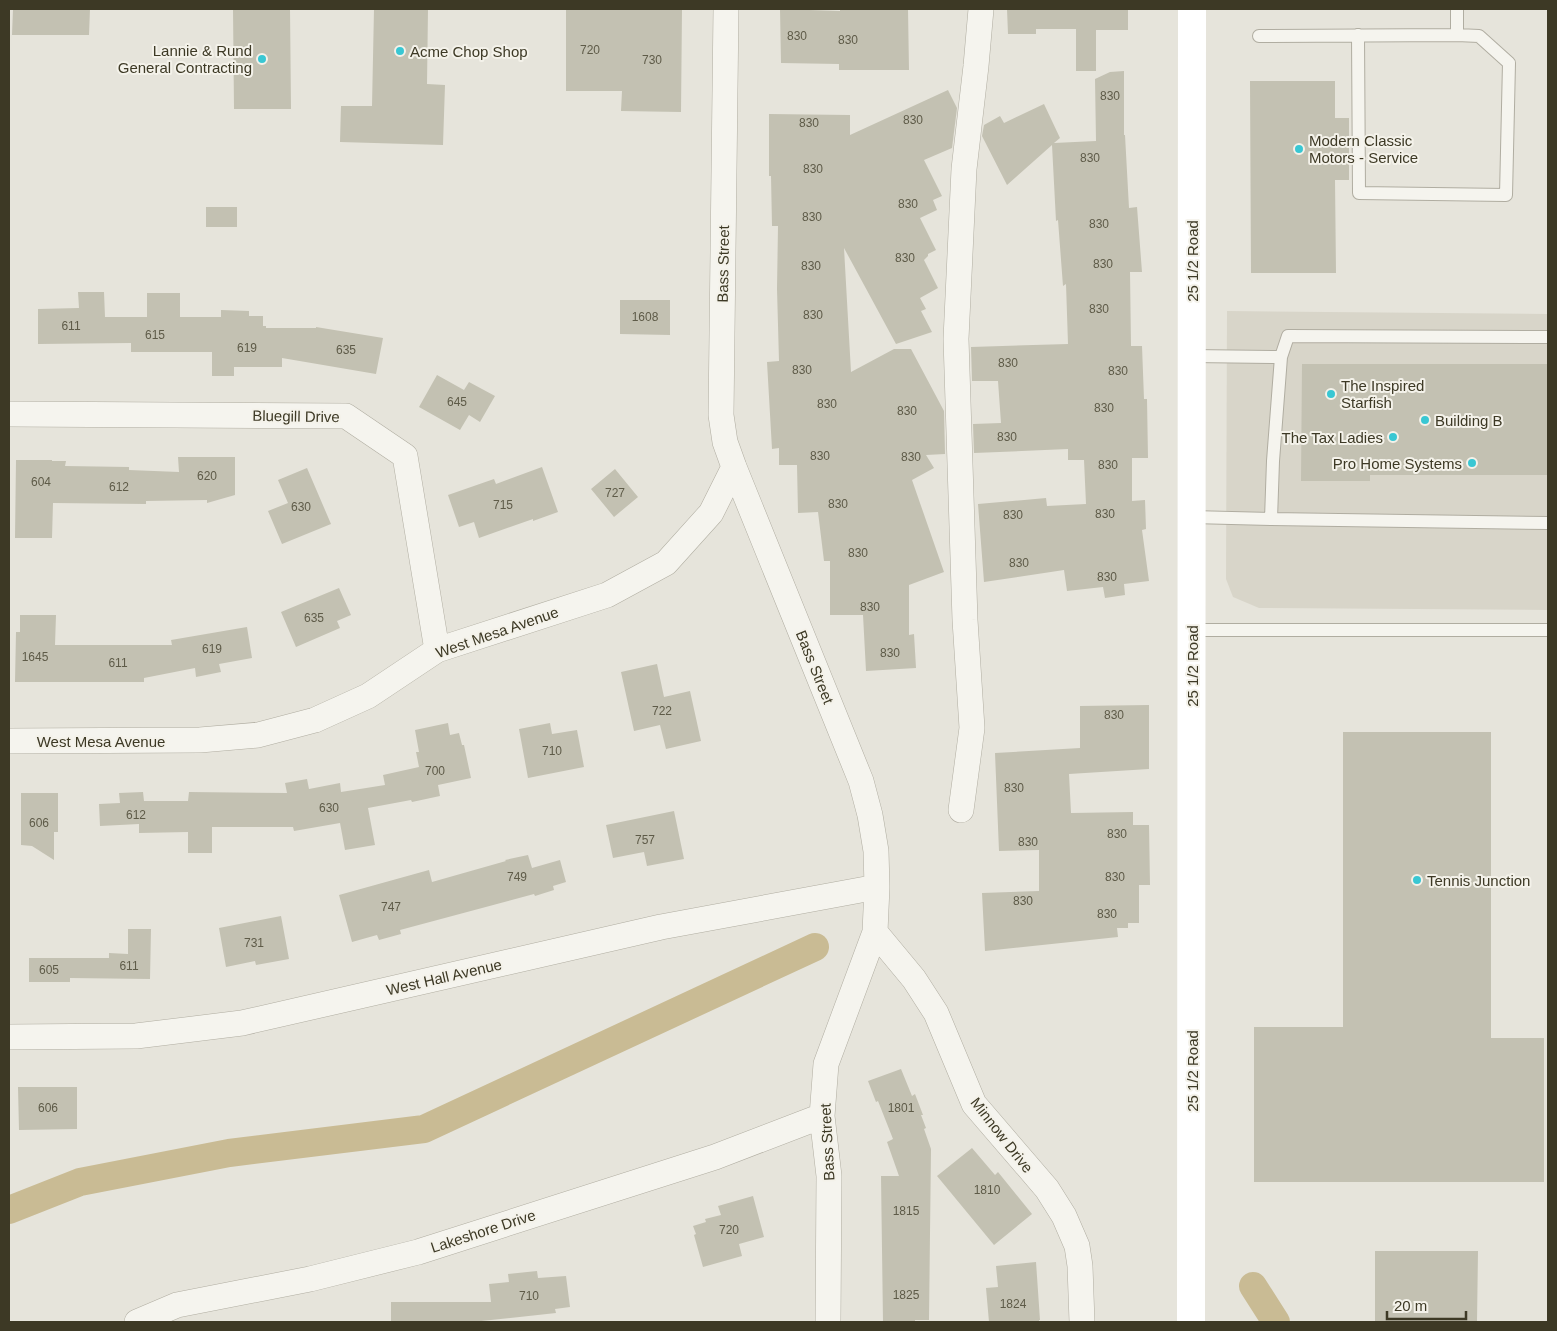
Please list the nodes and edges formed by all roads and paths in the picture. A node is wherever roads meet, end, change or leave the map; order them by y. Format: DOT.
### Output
graph roads {
  1 [pos="726,9"];
  2 [pos="981,9"];
  3 [pos="1192,9"];
  4 [pos="1457,9"];
  5 [pos="1358,35"];
  6 [pos="1457,35"];
  7 [pos="1259,36"];
  8 [pos="1548,336"];
  9 [pos="1192,356"];
  10 [pos="1281,356"];
  11 [pos="9,414"];
  12 [pos="734,468"];
  13 [pos="1192,517"];
  14 [pos="1271,519"];
  15 [pos="1548,523"];
  16 [pos="1192,630"];
  17 [pos="1548,630"];
  18 [pos="437,650"];
  19 [pos="9,741"];
  20 [pos="961,810"];
  21 [pos="877,887"];
  22 [pos="875,932"];
  23 [pos="9,1037"];
  24 [pos="822,1116"];
  25 [pos="136,1322"];
  26 [pos="828,1322"];
  27 [pos="1082,1322"];
  28 [pos="1191,1322"];
  1 -- 12 [label="street, Bass Street"];
  2 -- 20 [label="street"];
  3 -- 9 [label="street, 25 1/2 Road"];
  4 -- 6 [label="lane"];
  5 -- 6 [label="lane"];
  5 -- 6 [label="lane"];
  5 -- 7 [label="lane"];
  8 -- 10 [label="lane"];
  9 -- 10 [label="lane"];
  9 -- 13 [label="street, 25 1/2 Road"];
  10 -- 14 [label="lane"];
  11 -- 18 [label="street, Bluegill Drive"];
  12 -- 18 [label="street, West Mesa Avenue"];
  12 -- 21 [label="street, Bass Street"];
  13 -- 14 [label="lane"];
  13 -- 16 [label="street, 25 1/2 Road"];
  14 -- 15 [label="lane"];
  16 -- 17 [label="lane"];
  16 -- 28 [label="street, 25 1/2 Road"];
  18 -- 19 [label="street, West Mesa Avenue"];
  21 -- 22 [label="street, Bass Street"];
  21 -- 23 [label="street, West Hall Avenue"];
  22 -- 24 [label="street, Bass Street"];
  22 -- 27 [label="street, Minnow Drive"];
  24 -- 25 [label="street, Lakeshore Drive"];
  24 -- 26 [label="street, Bass Street"];
}
